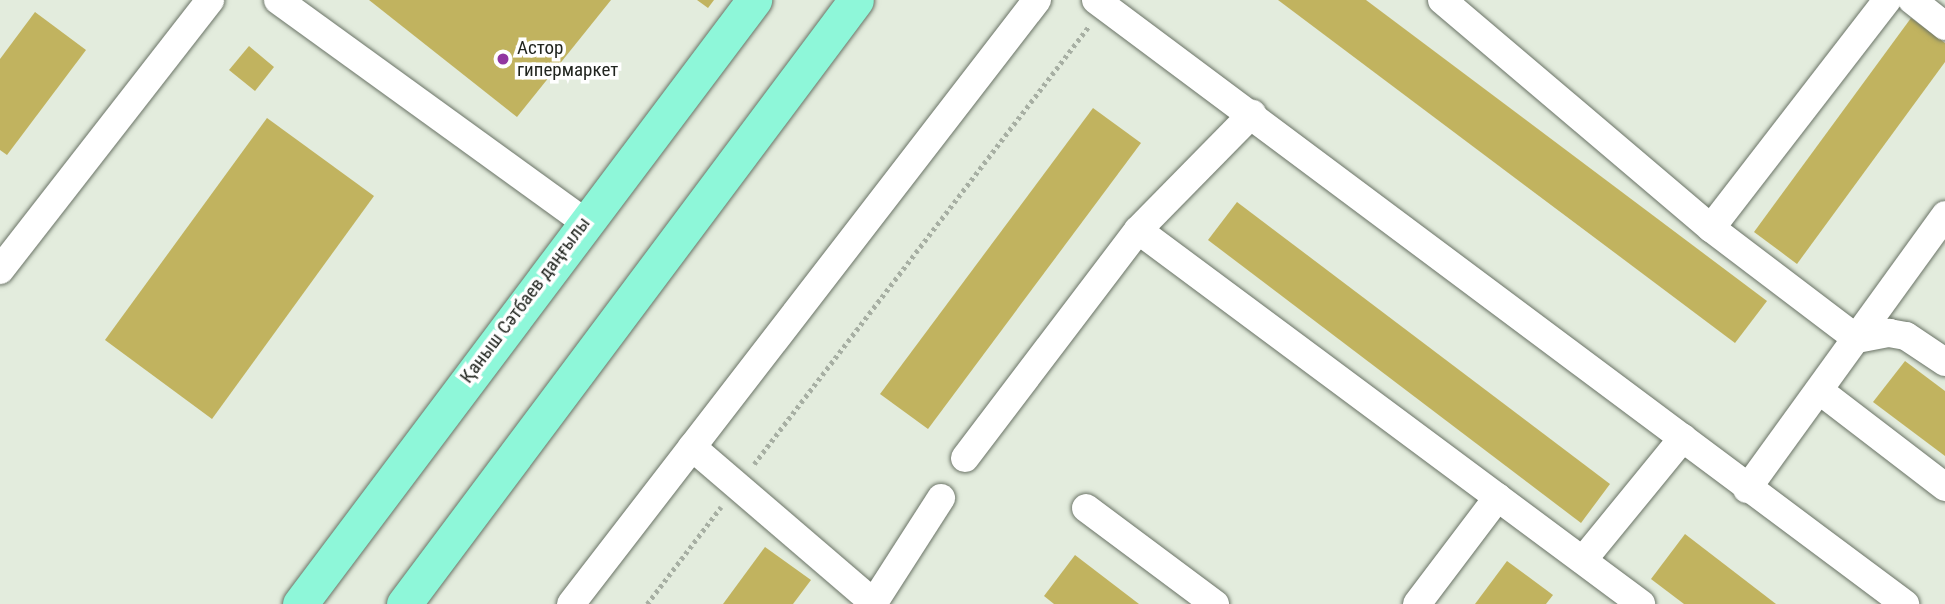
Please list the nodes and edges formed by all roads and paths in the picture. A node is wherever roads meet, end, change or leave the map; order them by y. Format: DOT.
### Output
graph roads {
  1 [pos="210,0"];
  2 [pos="278,0"];
  3 [pos="754,0"];
  4 [pos="856,0"];
  5 [pos="1038,0"];
  6 [pos="1442,0"];
  7 [pos="1887,0"];
  8 [pos="1912,0"];
  9 [pos="1094,11"];
  10 [pos="1945,26"];
  11 [pos="1252,114"];
  12 [pos="1945,215"];
  13 [pos="583,221"];
  14 [pos="1711,228"];
  15 [pos="1138,230"];
  16 [pos="0,270"];
  17 [pos="1857,339"];
  18 [pos="1945,362"];
  19 [pos="1820,391"];
  20 [pos="1683,438"];
  21 [pos="692,447"];
  22 [pos="965,458"];
  23 [pos="748,472"];
  24 [pos="1945,487"];
  25 [pos="1747,489"];
  26 [pos="1498,497"];
  27 [pos="941,498"];
  28 [pos="723,505"];
  29 [pos="1086,508"];
  30 [pos="1583,561"];
  31 [pos="300,604"];
  32 [pos="404,604"];
  33 [pos="571,604"];
  34 [pos="647,604"];
  35 [pos="874,604"];
  36 [pos="1215,604"];
  37 [pos="1417,604"];
  38 [pos="1641,604"];
  39 [pos="1905,604"];
  1 -- 16 [label="street"];
  2 -- 13 [label="street"];
  3 -- 13 [label="main road, Қаныш Сәтбаев даңғылы"];
  4 -- 32 [label="main road"];
  5 -- 21 [label="street"];
  6 -- 14 [label="street"];
  7 -- 14 [label="street"];
  8 -- 10 [label="street"];
  9 -- 11 [label="street"];
  9 -- 23 [label="path"];
  11 -- 15 [label="street"];
  11 -- 20 [label="street"];
  12 -- 17 [label="street"];
  13 -- 31 [label="main road, Қаныш Сәтбаев даңғылы"];
  14 -- 17 [label="street"];
  15 -- 22 [label="street"];
  15 -- 26 [label="street"];
  17 -- 18 [label="street"];
  17 -- 19 [label="street"];
  19 -- 24 [label="street"];
  19 -- 25 [label="street"];
  20 -- 25 [label="street"];
  20 -- 30 [label="street"];
  21 -- 33 [label="street"];
  21 -- 35 [label="street"];
  25 -- 39 [label="street"];
  26 -- 30 [label="street"];
  26 -- 37 [label="street"];
  27 -- 35 [label="street"];
  28 -- 34 [label="path"];
  29 -- 36 [label="street"];
  30 -- 38 [label="street"];
}
